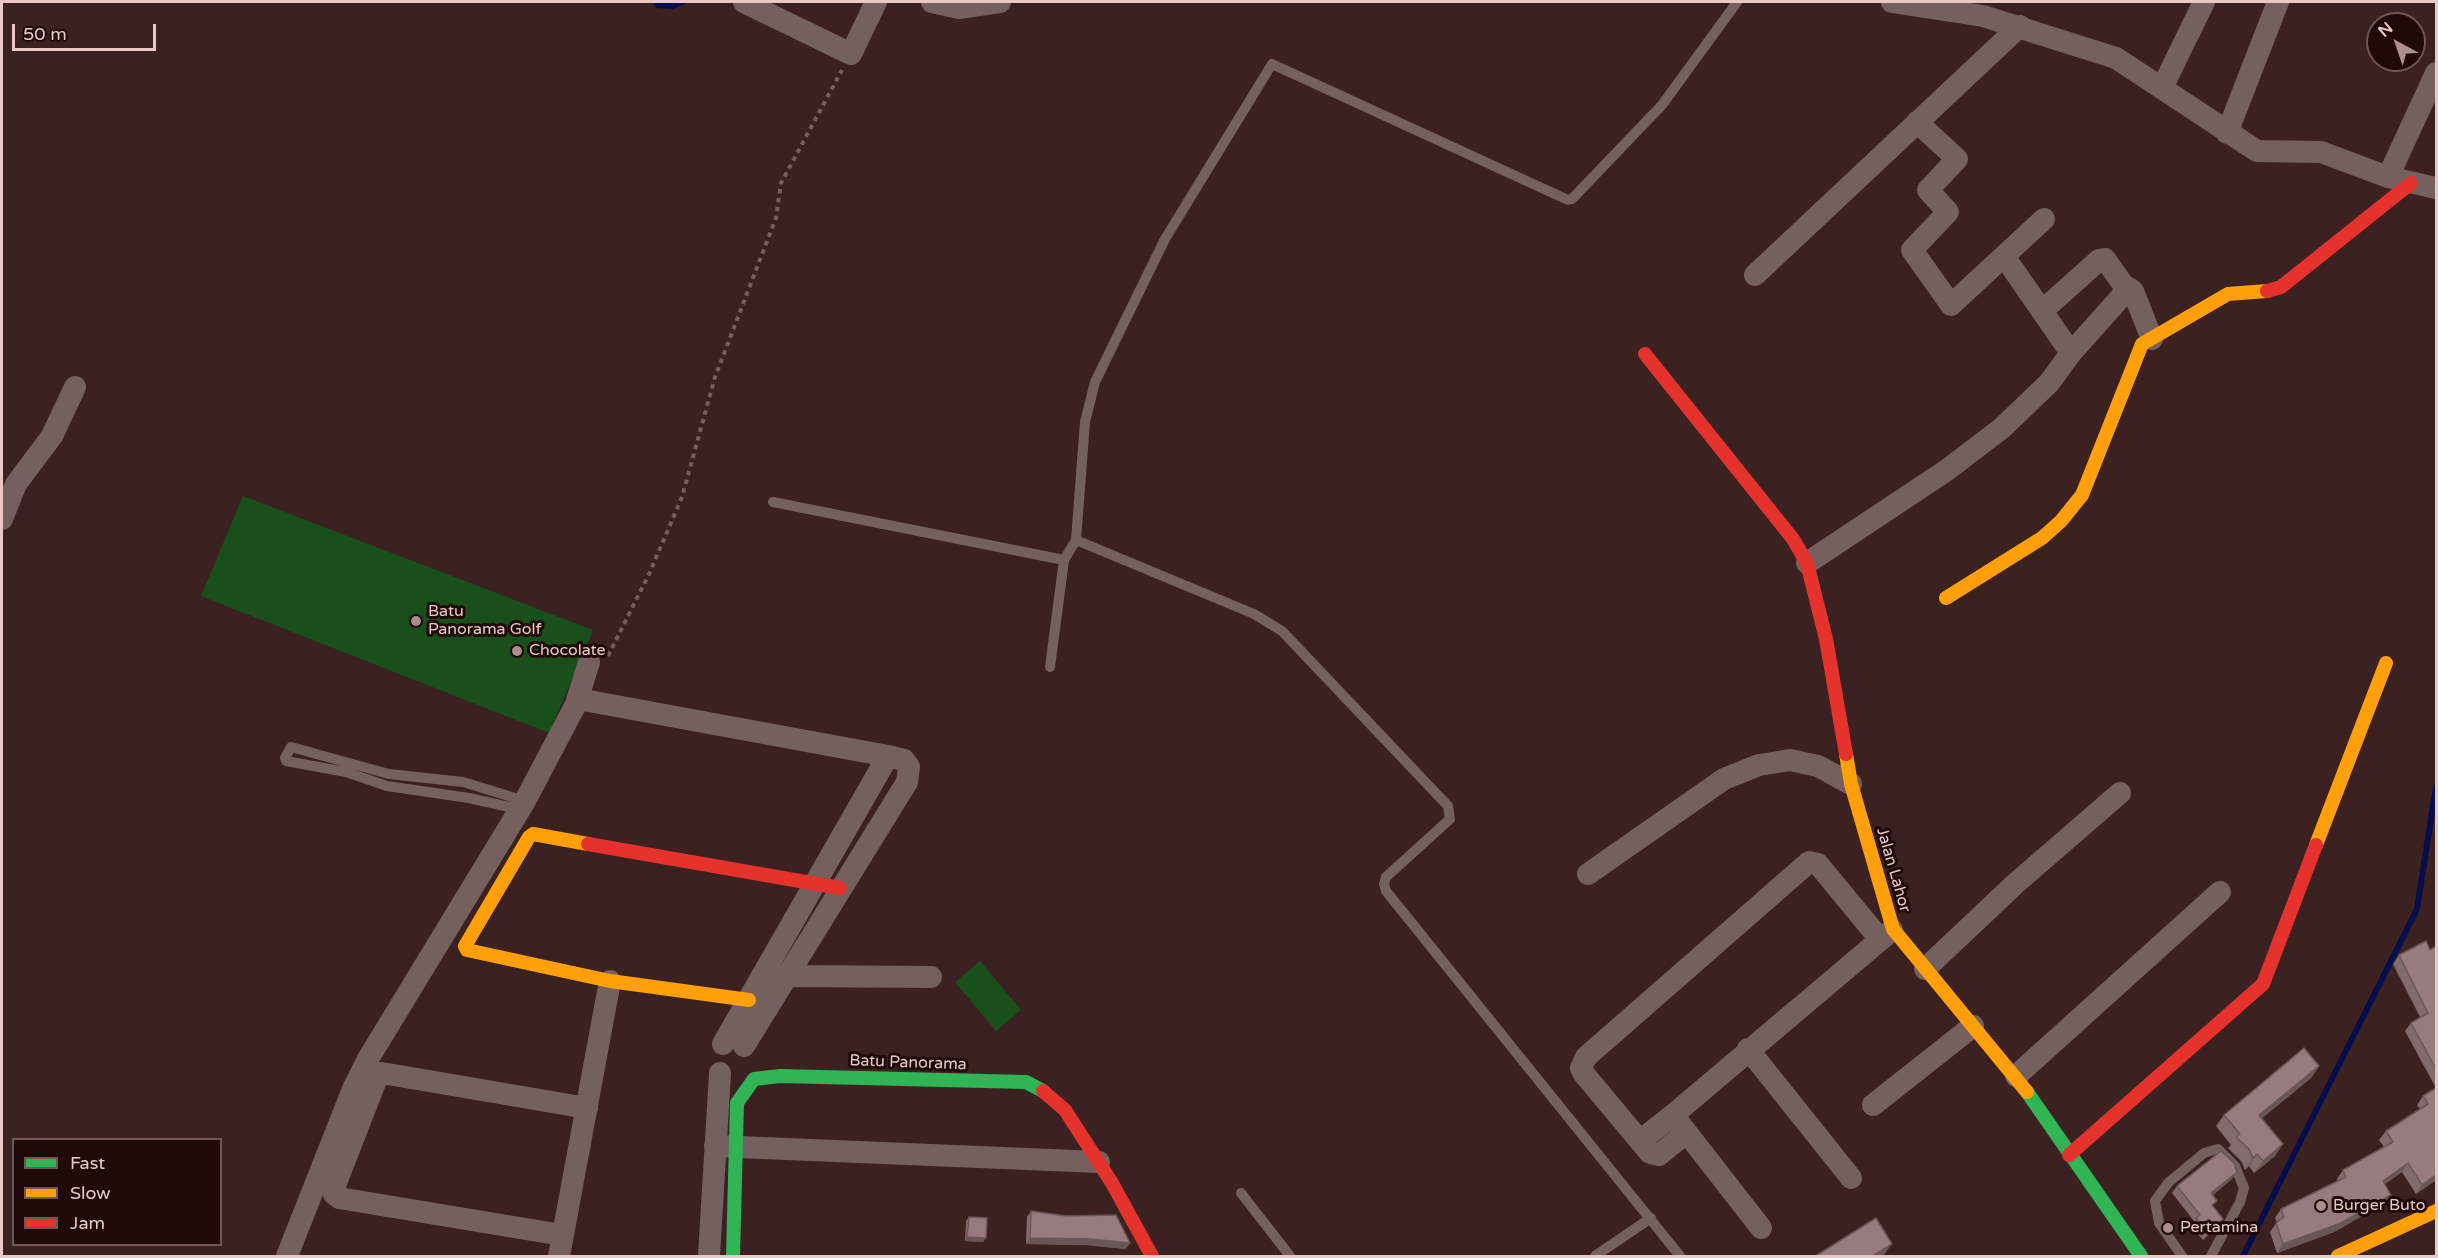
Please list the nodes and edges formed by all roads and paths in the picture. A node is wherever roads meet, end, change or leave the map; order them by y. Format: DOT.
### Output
graph roads {
  1 [pos="744,2"];
  2 [pos="876,2"];
  3 [pos="932,2"];
  4 [pos="1000,2"];
  5 [pos="1737,2"];
  6 [pos="1892,2"];
  7 [pos="2204,2"];
  8 [pos="2278,2"];
  9 [pos="1986,9"];
  10 [pos="2020,26"];
  11 [pos="851,54"];
  12 [pos="2436,73"];
  13 [pos="2162,88"];
  14 [pos="1917,122"];
  15 [pos="2227,133"];
  16 [pos="2388,177"];
  17 [pos="2411,183"];
  18 [pos="2436,188"];
  19 [pos="2044,219"];
  20 [pos="2004,256"];
  21 [pos="1755,275"];
  22 [pos="2127,290"];
  23 [pos="2042,311"];
  24 [pos="2152,339"];
  25 [pos="2071,352"];
  26 [pos="1645,354"];
  27 [pos="75,387"];
  28 [pos="773,502"];
  29 [pos="2,519"];
  30 [pos="1076,540"];
  31 [pos="1064,560"];
  32 [pos="1807,563"];
  33 [pos="1946,598"];
  34 [pos="598,662"];
  35 [pos="2386,663"];
  36 [pos="1050,667"];
  37 [pos="578,699"];
  38 [pos="888,756"];
  39 [pos="1851,784"];
  40 [pos="2120,793"];
  41 [pos="522,805"];
  42 [pos="1588,874"];
  43 [pos="814,882"];
  44 [pos="840,888"];
  45 [pos="2220,892"];
  46 [pos="1886,934"];
  47 [pos="1925,969"];
  48 [pos="787,976"];
  49 [pos="931,977"];
  50 [pos="610,981"];
  51 [pos="749,1000"];
  52 [pos="1973,1026"];
  53 [pos="1748,1049"];
  54 [pos="742,1059"];
  55 [pos="2016,1076"];
  56 [pos="1873,1105"];
  57 [pos="587,1108"];
  58 [pos="1673,1114"];
  59 [pos="1686,1133"];
  60 [pos="1640,1141"];
  61 [pos="725,1146"];
  62 [pos="2069,1155"];
  63 [pos="1099,1162"];
  64 [pos="1851,1178"];
  65 [pos="1241,1193"];
  66 [pos="2436,1211"];
  67 [pos="1651,1218"];
  68 [pos="1761,1228"];
  69 [pos="561,1246"];
  70 [pos="287,1257"];
  71 [pos="709,1257"];
  72 [pos="733,1257"];
  73 [pos="1152,1257"];
  74 [pos="1290,1257"];
  75 [pos="1595,1257"];
  76 [pos="1680,1257"];
  77 [pos="2142,1257"];
  78 [pos="2182,1257"];
  79 [pos="2211,1257"];
  80 [pos="2338,1257"];
  1 -- 11 [label="street"];
  2 -- 11 [label="street"];
  3 -- 4 [label="street"];
  5 -- 30 [label="lane"];
  6 -- 9 [label="street"];
  7 -- 13 [label="street"];
  8 -- 15 [label="street"];
  9 -- 10 [label="street"];
  10 -- 13 [label="street"];
  10 -- 14 [label="street"];
  11 -- 34 [label="path"];
  12 -- 16 [label="street"];
  13 -- 15 [label="street"];
  14 -- 20 [label="street"];
  14 -- 21 [label="street"];
  15 -- 16 [label="street"];
  16 -- 17 [label="street"];
  17 -- 18 [label="street"];
  17 -- 24 [label="street"];
  19 -- 20 [label="street"];
  20 -- 23 [label="street"];
  22 -- 23 [label="street"];
  22 -- 24 [label="street"];
  22 -- 25 [label="street"];
  23 -- 25 [label="street"];
  24 -- 33 [label="street"];
  25 -- 32 [label="street"];
  26 -- 32 [label="street, Jalan Lahor"];
  27 -- 29 [label="street"];
  28 -- 31 [label="lane"];
  30 -- 31 [label="lane"];
  30 -- 67 [label="lane"];
  31 -- 36 [label="lane"];
  32 -- 39 [label="street, Jalan Lahor"];
  34 -- 37 [label="street"];
  35 -- 62 [label="street"];
  37 -- 38 [label="street"];
  37 -- 41 [label="street"];
  38 -- 43 [label="street"];
  38 -- 44 [label="street"];
  39 -- 42 [label="street"];
  39 -- 46 [label="street, Jalan Lahor"];
  40 -- 47 [label="street"];
  41 -- 41 [label="lane"];
  41 -- 70 [label="street"];
  43 -- 44 [label="street"];
  43 -- 50 [label="street"];
  43 -- 51 [label="street"];
  44 -- 48 [label="street"];
  45 -- 55 [label="street"];
  46 -- 47 [label="street, Jalan Lahor"];
  46 -- 53 [label="street"];
  46 -- 60 [label="street"];
  47 -- 52 [label="street, Jalan Lahor"];
  48 -- 49 [label="street"];
  48 -- 54 [label="street"];
  50 -- 51 [label="street"];
  50 -- 57 [label="street"];
  51 -- 54 [label="street"];
  52 -- 55 [label="street, Jalan Lahor"];
  52 -- 56 [label="street"];
  53 -- 58 [label="street"];
  53 -- 64 [label="street"];
  54 -- 61 [label="street"];
  54 -- 61 [label="street"];
  54 -- 63 [label="street, Batu Panorama"];
  55 -- 62 [label="street, Jalan Lahor"];
  57 -- 69 [label="street"];
  57 -- 69 [label="street"];
  58 -- 59 [label="street"];
  58 -- 60 [label="street"];
  59 -- 60 [label="street"];
  59 -- 68 [label="street"];
  61 -- 63 [label="street"];
  61 -- 71 [label="street"];
  61 -- 72 [label="street"];
  62 -- 77 [label="street, Jalan Lahor"];
  63 -- 73 [label="street, Batu Panorama"];
  65 -- 74 [label="lane"];
  66 -- 80 [label="street"];
  67 -- 75 [label="lane"];
  67 -- 76 [label="lane"];
  78 -- 79 [label="lane"];
}
